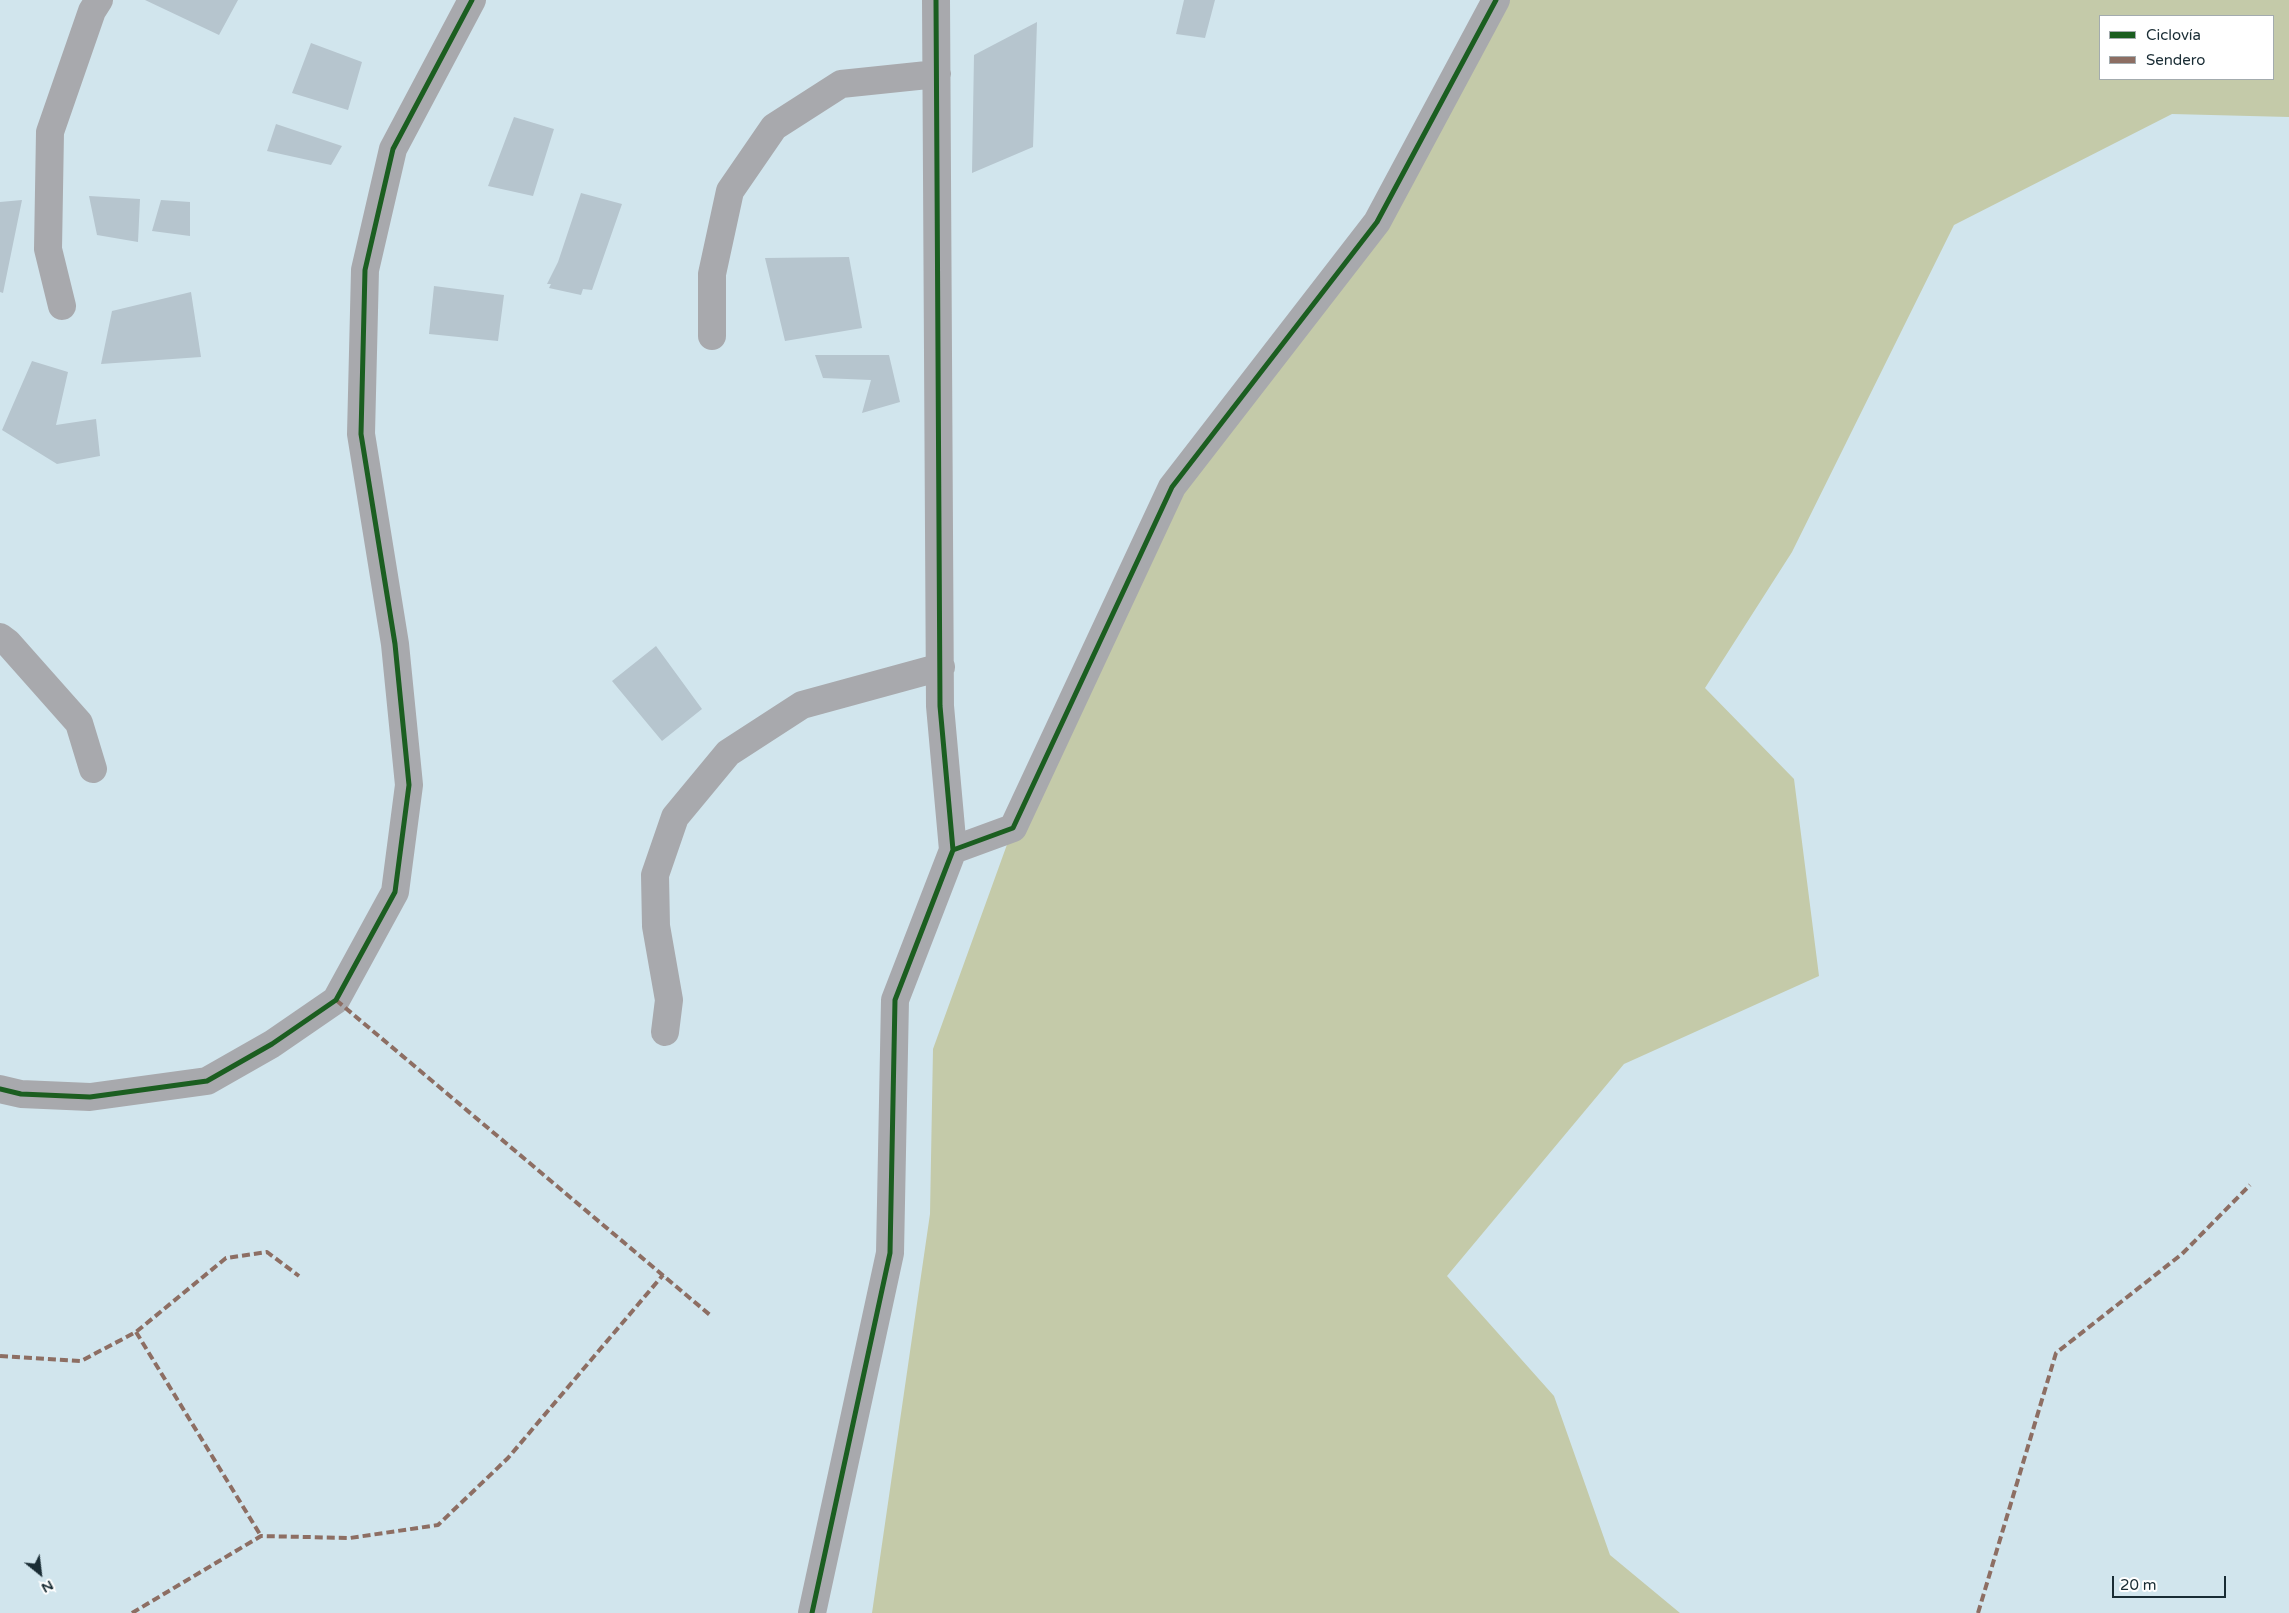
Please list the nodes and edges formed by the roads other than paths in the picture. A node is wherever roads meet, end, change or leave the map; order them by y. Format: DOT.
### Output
graph roads {
  1 [pos="99,0"];
  2 [pos="472,0"];
  3 [pos="936,0"];
  4 [pos="1496,0"];
  5 [pos="937,74"];
  6 [pos="62,306"];
  7 [pos="712,336"];
  8 [pos="0,637"];
  9 [pos="940,667"];
  10 [pos="93,769"];
  11 [pos="953,850"];
  12 [pos="665,1032"];
  13 [pos="0,1089"];
  14 [pos="812,1613"];
  1 -- 6 [label="street"];
  2 -- 13 [label="street"];
  3 -- 5 [label="street"];
  4 -- 11 [label="street"];
  5 -- 7 [label="street"];
  5 -- 9 [label="street"];
  8 -- 10 [label="street"];
  9 -- 11 [label="street"];
  9 -- 12 [label="street"];
  11 -- 14 [label="street"];
}
